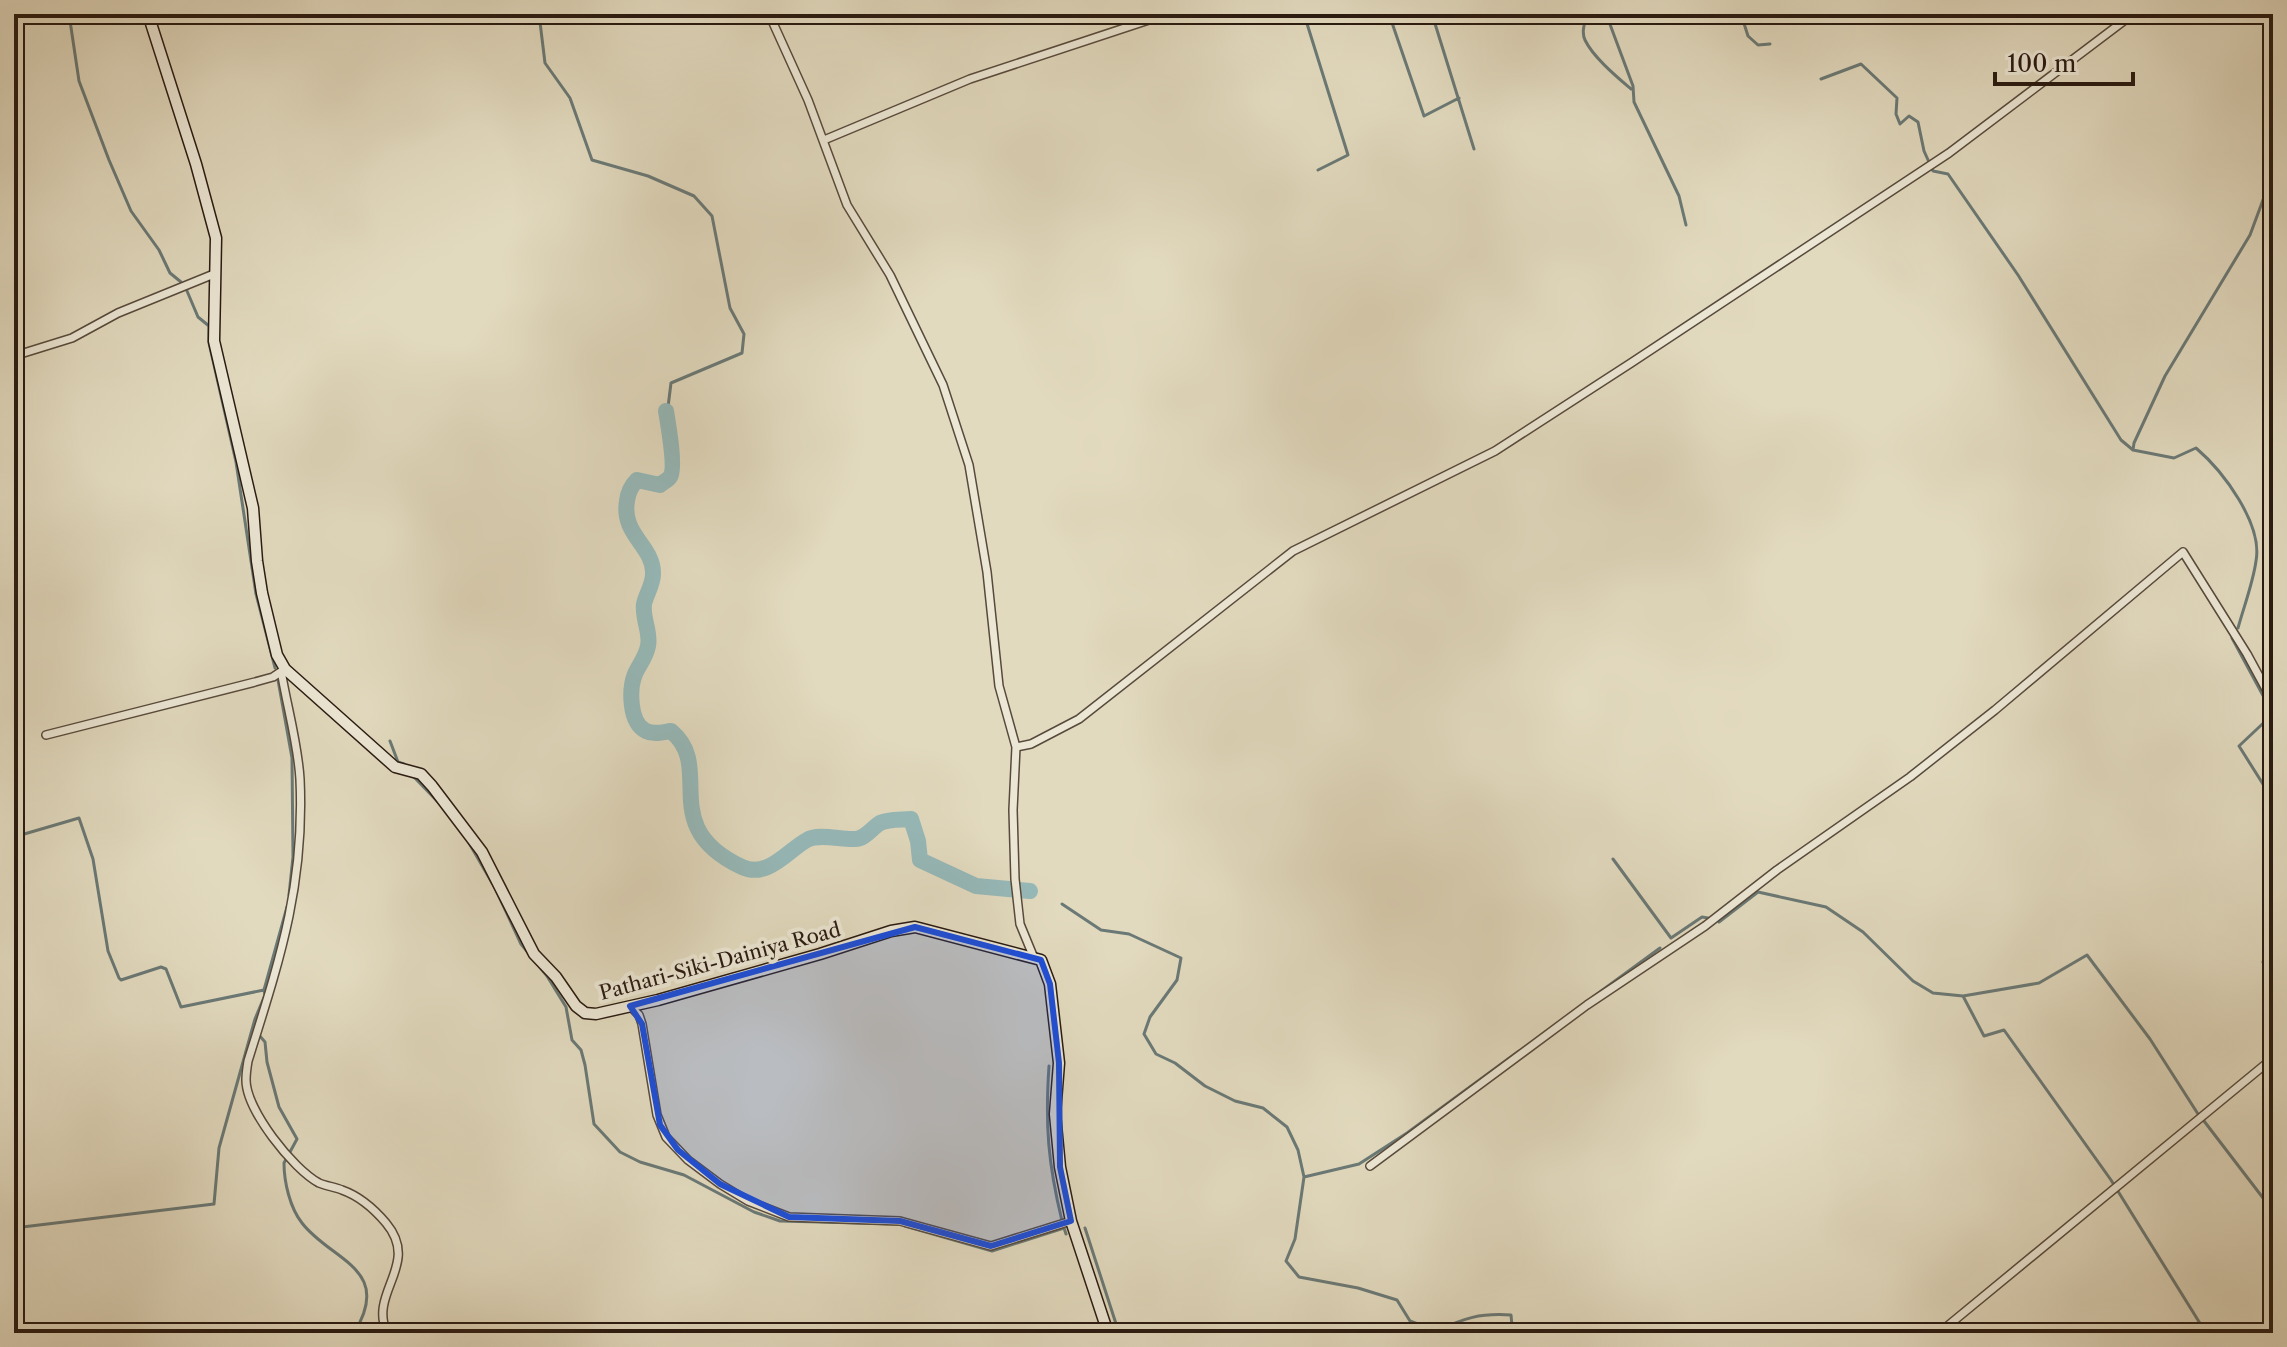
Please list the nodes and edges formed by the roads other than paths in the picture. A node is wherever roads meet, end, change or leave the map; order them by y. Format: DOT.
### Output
graph roads {
  1 [pos="148,14"];
  2 [pos="769,14"];
  3 [pos="1167,14"];
  4 [pos="2133,14"];
  5 [pos="824,140"];
  6 [pos="214,274"];
  7 [pos="14,356"];
  8 [pos="285,669"];
  9 [pos="2273,702"];
  10 [pos="46,735"];
  11 [pos="1016,747"];
  12 [pos="1034,958"];
  13 [pos="630,1006"];
  14 [pos="2273,1058"];
  15 [pos="1370,1166"];
  16 [pos="1071,1221"];
  17 [pos="387,1333"];
  18 [pos="1108,1333"];
  19 [pos="1939,1333"];
  1 -- 6 [label="main road, Pathari-Siki-Dainiya Road"];
  2 -- 5 [label="street"];
  3 -- 5 [label="street"];
  4 -- 11 [label="street"];
  5 -- 11 [label="street"];
  6 -- 7 [label="street"];
  6 -- 8 [label="main road, Pathari-Siki-Dainiya Road"];
  8 -- 10 [label="street"];
  8 -- 13 [label="main road, Pathari-Siki-Dainiya Road"];
  8 -- 17 [label="street"];
  9 -- 15 [label="street"];
  11 -- 12 [label="street"];
  12 -- 13 [label="main road, Pathari-Siki-Dainiya Road"];
  12 -- 16 [label="main road"];
  13 -- 16 [label="street"];
  14 -- 19 [label="street"];
  16 -- 18 [label="main road"];
}
